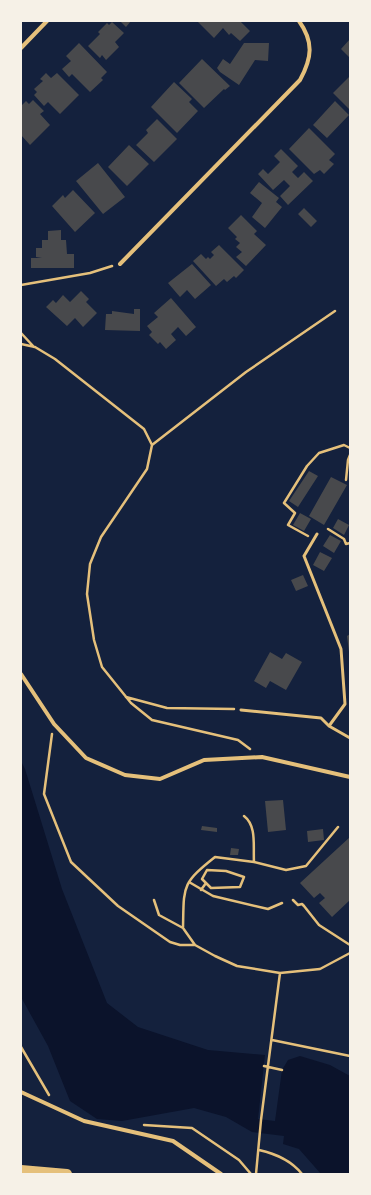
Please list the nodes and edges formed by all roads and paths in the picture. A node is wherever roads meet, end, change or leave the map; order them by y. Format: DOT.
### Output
graph roads {
  1 [pos="47,21"];
  2 [pos="299,21"];
  3 [pos="21,48"];
  4 [pos="120,264"];
  5 [pos="21,285"];
  6 [pos="335,311"];
  7 [pos="21,333"];
  8 [pos="21,344"];
  9 [pos="35,347"];
  10 [pos="152,445"];
  11 [pos="350,448"];
  12 [pos="350,455"];
  13 [pos="346,480"];
  14 [pos="328,529"];
  15 [pos="316,534"];
  16 [pos="306,535"];
  17 [pos="350,543"];
  18 [pos="21,674"];
  19 [pos="126,696"];
  20 [pos="241,710"];
  21 [pos="54,724"];
  22 [pos="329,726"];
  23 [pos="350,738"];
  24 [pos="262,757"];
  25 [pos="350,777"];
  26 [pos="244,816"];
  27 [pos="338,827"];
  28 [pos="254,862"];
  29 [pos="189,882"];
  30 [pos="206,883"];
  31 [pos="201,890"];
  32 [pos="154,900"];
  33 [pos="293,900"];
  34 [pos="282,903"];
  35 [pos="183,928"];
  36 [pos="195,944"];
  37 [pos="350,945"];
  38 [pos="350,953"];
  39 [pos="280,973"];
  40 [pos="272,1040"];
  41 [pos="21,1047"];
  42 [pos="350,1056"];
  43 [pos="264,1066"];
  44 [pos="268,1067"];
  45 [pos="282,1070"];
  46 [pos="41,1085"];
  47 [pos="21,1092"];
  48 [pos="259,1150"];
  49 [pos="239,1160"];
  50 [pos="21,1170"];
  51 [pos="31,1174"];
  52 [pos="66,1174"];
  53 [pos="221,1174"];
  54 [pos="251,1174"];
  55 [pos="256,1174"];
  56 [pos="302,1174"];
  1 -- 3 [label="street"];
  2 -- 4 [label="street"];
  4 -- 5 [label="path"];
  6 -- 10 [label="path"];
  7 -- 9 [label="path"];
  8 -- 9 [label="path"];
  9 -- 10 [label="path"];
  10 -- 19 [label="path"];
  11 -- 16 [label="path"];
  12 -- 13 [label="path"];
  14 -- 17 [label="path"];
  15 -- 22 [label="lane"];
  18 -- 21 [label="street"];
  19 -- 20 [label="path"];
  19 -- 24 [label="path"];
  20 -- 22 [label="lane"];
  21 -- 24 [label="street"];
  21 -- 36 [label="path"];
  22 -- 23 [label="lane"];
  24 -- 25 [label="street"];
  26 -- 28 [label="path"];
  27 -- 28 [label="path"];
  28 -- 29 [label="path"];
  29 -- 31 [label="path"];
  29 -- 35 [label="path"];
  30 -- 30 [label="path"];
  30 -- 31 [label="path"];
  31 -- 34 [label="path"];
  32 -- 35 [label="path"];
  33 -- 37 [label="path"];
  35 -- 36 [label="path"];
  36 -- 39 [label="path"];
  38 -- 39 [label="path"];
  39 -- 40 [label="path"];
  40 -- 42 [label="path"];
  40 -- 44 [label="path"];
  41 -- 46 [label="path"];
  43 -- 44 [label="path"];
  44 -- 45 [label="path"];
  44 -- 48 [label="path"];
  47 -- 53 [label="street"];
  48 -- 55 [label="path"];
  48 -- 56 [label="path"];
  49 -- 54 [label="path"];
  50 -- 51 [label="main road"];
  50 -- 52 [label="main road"];
}
